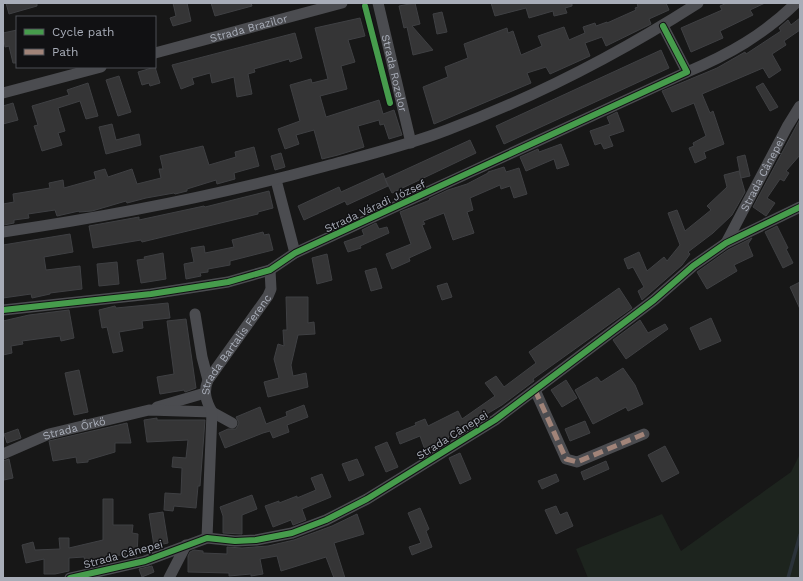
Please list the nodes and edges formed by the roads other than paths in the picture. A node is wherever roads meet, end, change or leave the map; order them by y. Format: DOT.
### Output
graph roads {
  1 [pos="342,3"];
  2 [pos="378,3"];
  3 [pos="698,3"];
  4 [pos="796,3"];
  5 [pos="663,26"];
  6 [pos="156,53"];
  7 [pos="97,68"];
  8 [pos="687,72"];
  9 [pos="3,93"];
  10 [pos="800,106"];
  11 [pos="410,143"];
  12 [pos="276,180"];
  13 [pos="800,207"];
  14 [pos="3,232"];
  15 [pos="726,243"];
  16 [pos="296,253"];
  17 [pos="270,270"];
  18 [pos="3,310"];
  19 [pos="195,314"];
  20 [pos="208,380"];
  21 [pos="534,390"];
  22 [pos="205,393"];
  23 [pos="149,410"];
  24 [pos="212,412"];
  25 [pos="232,423"];
  26 [pos="644,434"];
  27 [pos="3,454"];
  28 [pos="207,538"];
  29 [pos="186,545"];
  30 [pos="70,578"];
  31 [pos="168,578"];
  1 -- 6 [label="street, Strada Brazilor"];
  2 -- 11 [label="street, Strada Rozelor"];
  3 -- 5 [label="street"];
  4 -- 8 [label="street, Strada Váradi József"];
  5 -- 8 [label="street"];
  5 -- 11 [label="street"];
  7 -- 9 [label="street"];
  8 -- 16 [label="street, Strada Váradi József"];
  10 -- 15 [label="street, Strada Cânepei"];
  11 -- 12 [label="street"];
  12 -- 14 [label="street"];
  12 -- 16 [label="street"];
  13 -- 15 [label="street, Strada Cânepei"];
  15 -- 21 [label="street, Strada Cânepei"];
  16 -- 17 [label="street, Strada Váradi József"];
  17 -- 18 [label="street, Strada Váradi József"];
  17 -- 20 [label="street, Strada Bartalis Ferenc"];
  19 -- 20 [label="street"];
  20 -- 22 [label="street, Strada Bartalis Ferenc"];
  21 -- 26 [label="street"];
  21 -- 28 [label="street, Strada Cânepei"];
  22 -- 23 [label="street, Strada Őrkő"];
  22 -- 24 [label="street, Strada Bartalis Ferenc"];
  23 -- 24 [label="street, Strada Őrkő"];
  23 -- 27 [label="street, Strada Őrkő"];
  24 -- 25 [label="street, Strada Őrkő"];
  24 -- 28 [label="street, Strada Bartalis Ferenc"];
  28 -- 29 [label="street, Strada Cânepei"];
  29 -- 30 [label="street, Strada Cânepei"];
  29 -- 31 [label="street"];
}
